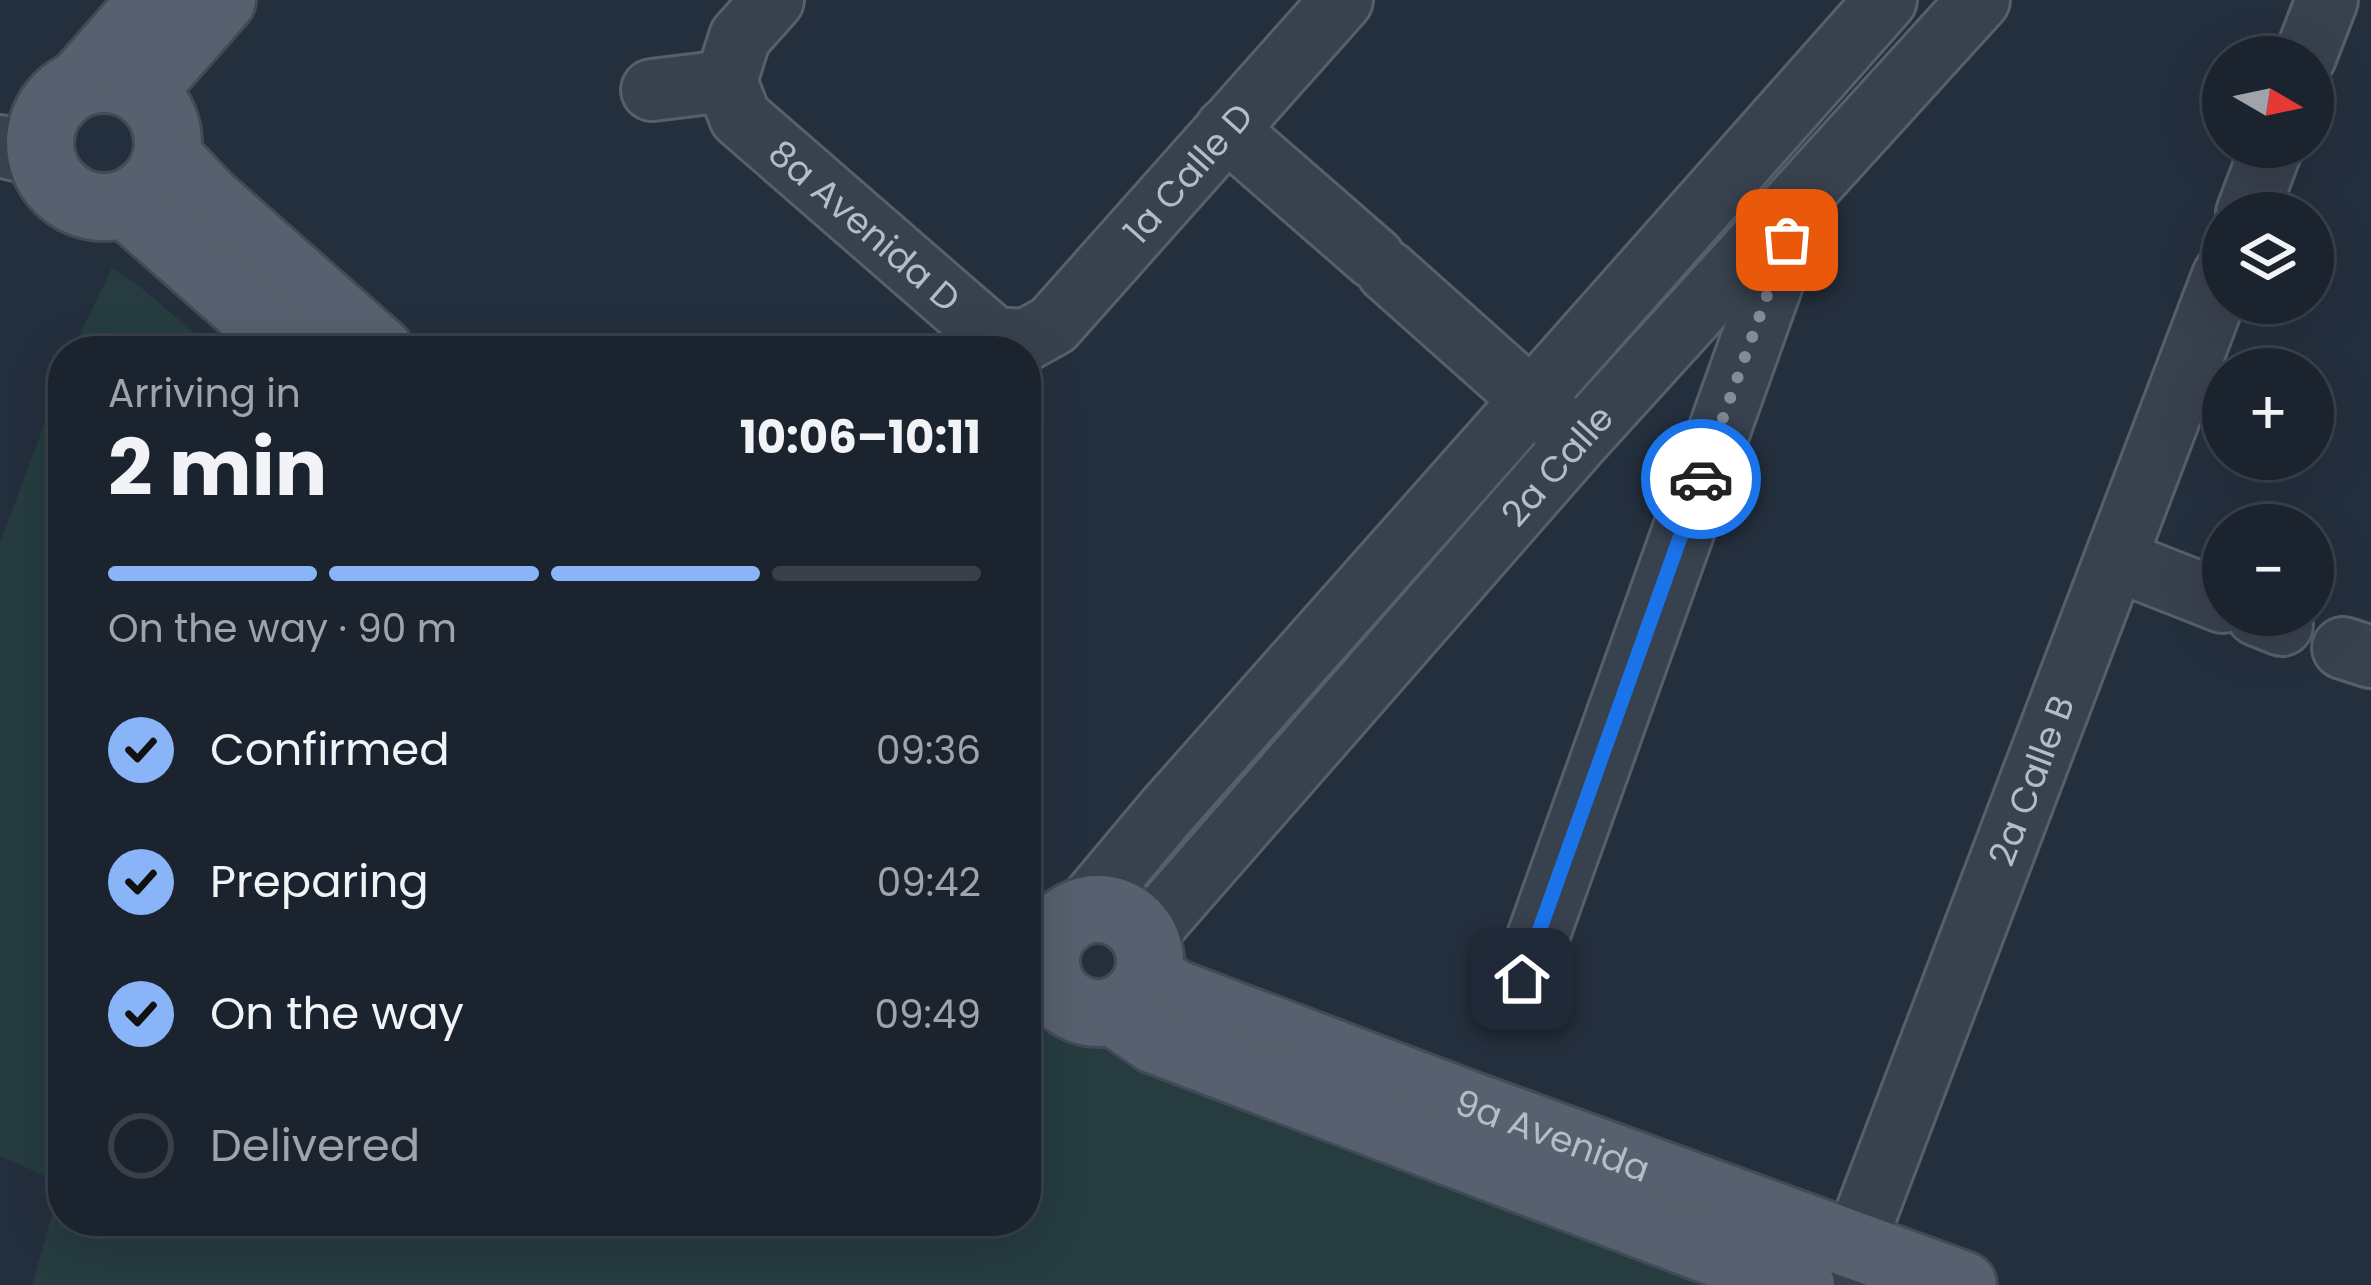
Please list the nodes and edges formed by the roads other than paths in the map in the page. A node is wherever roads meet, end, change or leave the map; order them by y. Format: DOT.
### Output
graph roads {
  1 [pos="153,0"];
  2 [pos="222,0"];
  3 [pos="773,0"];
  4 [pos="1342,0"];
  5 [pos="1886,0"];
  6 [pos="1979,0"];
  7 [pos="2327,0"];
  8 [pos="2314,36"];
  9 [pos="726,81"];
  10 [pos="111,87"];
  11 [pos="652,90"];
  12 [pos="1226,129"];
  13 [pos="21,151"];
  14 [pos="146,180"];
  15 [pos="1803,196"];
  16 [pos="2205,324"];
  17 [pos="280,336"];
  18 [pos="363,336"];
  19 [pos="992,336"];
  20 [pos="1038,336"];
  21 [pos="1531,400"];
  22 [pos="1578,441"];
  23 [pos="2116,560"];
  24 [pos="2202,594"];
  25 [pos="1197,778"];
  26 [pos="1248,819"];
  27 [pos="1059,913"];
  28 [pos="1522,979"];
  29 [pos="1099,983"];
  30 [pos="1846,1265"];
  31 [pos="1801,1285"];
  32 [pos="1963,1285"];
  1 -- 10 [label="main road"];
  2 -- 10 [label="main road"];
  3 -- 9 [label="street"];
  4 -- 12 [label="street, 1a Calle D"];
  5 -- 21 [label="street, 2a Calle"];
  6 -- 15 [label="street, 2a Calle"];
  7 -- 8 [label="street"];
  9 -- 11 [label="street"];
  9 -- 19 [label="street, 8a Avenida D"];
  10 -- 13 [label="main road"];
  10 -- 14 [label="main road"];
  12 -- 20 [label="street, 1a Calle D"];
  12 -- 21 [label="street"];
  13 -- 14 [label="main road"];
  14 -- 17 [label="main road"];
  14 -- 18 [label="main road"];
  15 -- 22 [label="street, 2a Calle"];
  15 -- 28 [label="street"];
  16 -- 23 [label="street, 2a Calle B"];
  21 -- 22 [label="street"];
  21 -- 25 [label="street, 2a Calle"];
  22 -- 26 [label="street, 2a Calle"];
  23 -- 24 [label="street"];
  23 -- 30 [label="street, 2a Calle B"];
  25 -- 26 [label="street"];
  25 -- 27 [label="street, 2a Calle"];
  26 -- 29 [label="street, 2a Calle"];
  27 -- 29 [label="main road"];
  27 -- 29 [label="main road"];
  29 -- 30 [label="main road, 9a Avenida"];
  29 -- 31 [label="main road, 9a Avenida"];
  30 -- 32 [label="main road, 9a Avenida"];
}
